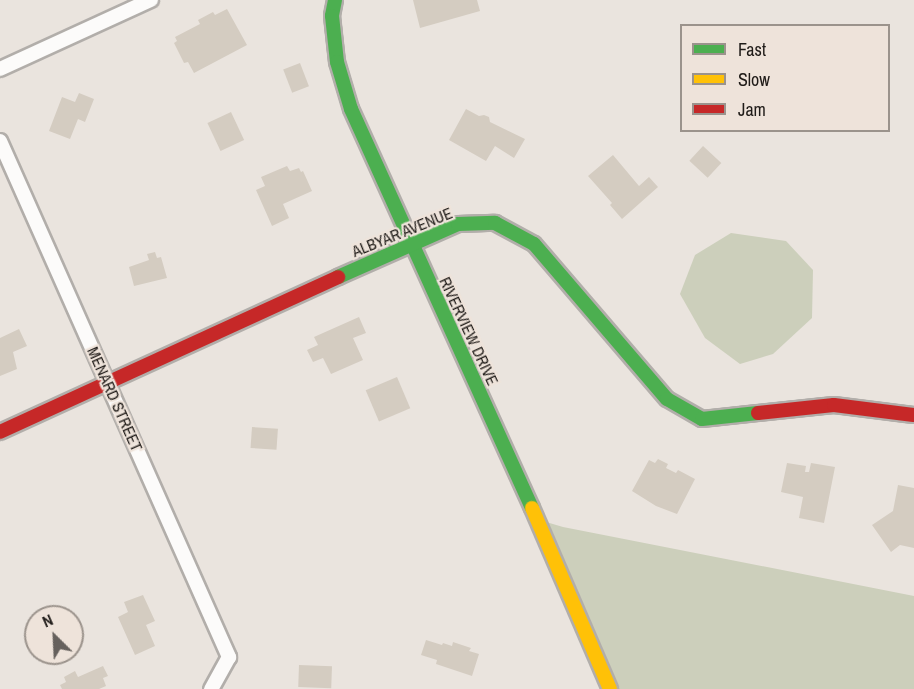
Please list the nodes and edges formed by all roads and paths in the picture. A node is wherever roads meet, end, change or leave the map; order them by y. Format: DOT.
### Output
graph roads {
  1 [pos="151,0"];
  2 [pos="335,0"];
  3 [pos="0,69"];
  4 [pos="0,141"];
  5 [pos="411,243"];
  6 [pos="108,382"];
  7 [pos="913,415"];
  8 [pos="0,432"];
  9 [pos="602,668"];
  10 [pos="212,689"];
  11 [pos="610,689"];
  12 [pos="617,689"];
  1 -- 3 [label="street"];
  2 -- 5 [label="street, RIVERVIEW DRIVE"];
  4 -- 6 [label="street, MENARD STREET"];
  5 -- 6 [label="street, ALBYAR AVENUE"];
  5 -- 7 [label="street, ALBYAR AVENUE"];
  5 -- 9 [label="street, RIVERVIEW DRIVE"];
  6 -- 8 [label="street, ALBYAR AVENUE"];
  6 -- 10 [label="street, MENARD STREET"];
  9 -- 11 [label="street, RIVERVIEW DRIVE"];
  9 -- 12 [label="street, RIVERVIEW DRIVE"];
}
